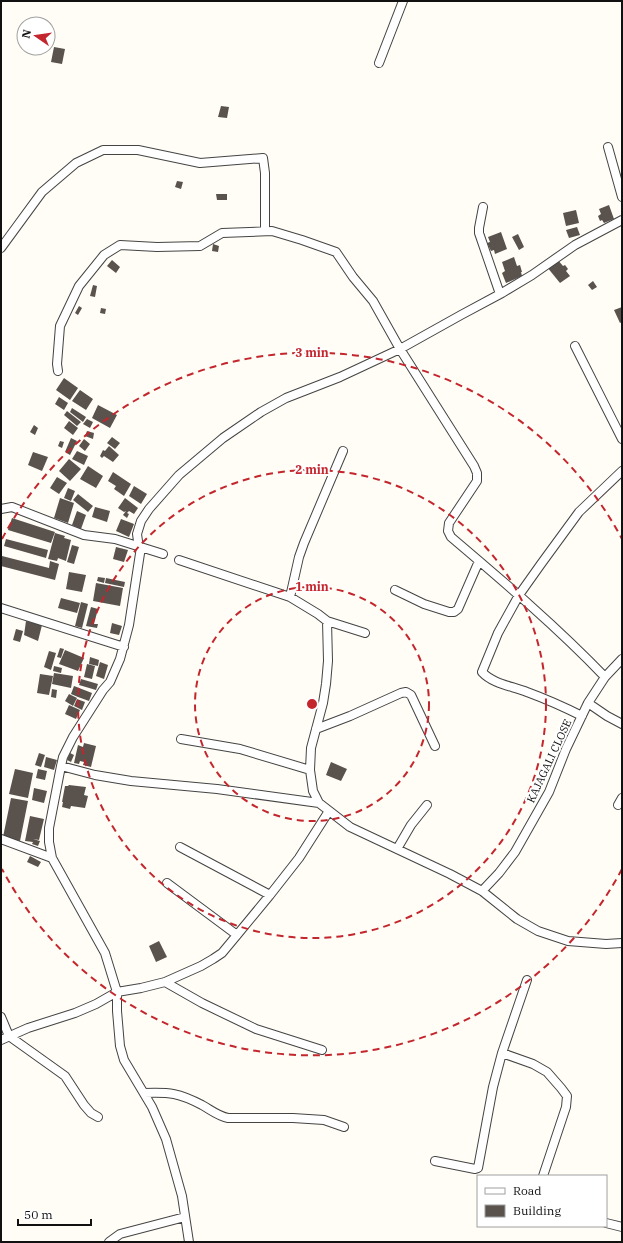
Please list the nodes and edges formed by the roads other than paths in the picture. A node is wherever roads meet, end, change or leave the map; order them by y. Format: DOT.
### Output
graph roads {
  1 [pos="403,1"];
  2 [pos="379,63"];
  3 [pos="608,147"];
  4 [pos="622,197"];
  5 [pos="483,207"];
  6 [pos="622,220"];
  7 [pos="265,231"];
  8 [pos="1,248"];
  9 [pos="500,294"];
  10 [pos="575,346"];
  11 [pos="400,349"];
  12 [pos="58,371"];
  13 [pos="622,439"];
  14 [pos="342,451"];
  15 [pos="622,471"];
  16 [pos="1,509"];
  17 [pos="139,544"];
  18 [pos="163,554"];
  19 [pos="179,560"];
  20 [pos="479,561"];
  21 [pos="395,590"];
  22 [pos="519,595"];
  23 [pos="290,597"];
  24 [pos="1,608"];
  25 [pos="327,621"];
  26 [pos="365,633"];
  27 [pos="124,647"];
  28 [pos="622,659"];
  29 [pos="605,677"];
  30 [pos="588,703"];
  31 [pos="582,716"];
  32 [pos="622,724"];
  33 [pos="316,729"];
  34 [pos="181,739"];
  35 [pos="435,746"];
  36 [pos="61,766"];
  37 [pos="310,770"];
  38 [pos="319,803"];
  39 [pos="427,806"];
  40 [pos="329,811"];
  41 [pos="1,840"];
  42 [pos="180,847"];
  43 [pos="397,849"];
  44 [pos="52,858"];
  45 [pos="166,883"];
  46 [pos="482,891"];
  47 [pos="270,895"];
  48 [pos="238,936"];
  49 [pos="622,943"];
  50 [pos="527,980"];
  51 [pos="165,982"];
  52 [pos="117,992"];
  53 [pos="1,1016"];
  54 [pos="5,1038"];
  55 [pos="322,1050"];
  56 [pos="502,1053"];
  57 [pos="144,1093"];
  58 [pos="98,1117"];
  59 [pos="344,1127"];
  60 [pos="436,1161"];
  61 [pos="543,1175"];
  62 [pos="185,1217"];
  63 [pos="607,1223"];
  64 [pos="622,1227"];
  65 [pos="109,1242"];
  66 [pos="189,1242"];
  1 -- 2 [label="street"];
  3 -- 4 [label="street"];
  5 -- 9 [label="street"];
  6 -- 9 [label="street"];
  7 -- 8 [label="street"];
  7 -- 11 [label="street"];
  7 -- 12 [label="street"];
  9 -- 11 [label="street"];
  10 -- 13 [label="street"];
  11 -- 17 [label="street"];
  11 -- 20 [label="street"];
  14 -- 23 [label="street"];
  15 -- 22 [label="street"];
  16 -- 17 [label="street"];
  17 -- 18 [label="street"];
  17 -- 27 [label="street"];
  19 -- 23 [label="street"];
  20 -- 21 [label="street"];
  20 -- 22 [label="street"];
  22 -- 29 [label="street"];
  22 -- 31 [label="street"];
  23 -- 25 [label="street"];
  24 -- 27 [label="street"];
  25 -- 26 [label="street"];
  25 -- 33 [label="street"];
  27 -- 36 [label="street"];
  28 -- 29 [label="street, KAJAGALI CLOSE"];
  29 -- 30 [label="street, KAJAGALI CLOSE"];
  30 -- 31 [label="street, KAJAGALI CLOSE"];
  30 -- 32 [label="street"];
  31 -- 46 [label="street, KAJAGALI CLOSE"];
  33 -- 35 [label="street"];
  33 -- 37 [label="street"];
  34 -- 37 [label="street"];
  36 -- 38 [label="street"];
  36 -- 44 [label="street"];
  37 -- 38 [label="street"];
  38 -- 40 [label="street"];
  39 -- 43 [label="street"];
  40 -- 43 [label="street"];
  40 -- 47 [label="street"];
  41 -- 44 [label="street"];
  42 -- 47 [label="street"];
  43 -- 46 [label="street"];
  44 -- 52 [label="street"];
  45 -- 48 [label="street"];
  46 -- 49 [label="street"];
  47 -- 48 [label="street"];
  48 -- 51 [label="street"];
  50 -- 56 [label="street"];
  51 -- 52 [label="street"];
  51 -- 55 [label="street"];
  52 -- 54 [label="street"];
  52 -- 57 [label="street"];
  53 -- 54 [label="street"];
  54 -- 58 [label="street"];
  56 -- 60 [label="street"];
  56 -- 61 [label="street"];
  57 -- 59 [label="street"];
  57 -- 62 [label="street"];
  62 -- 65 [label="street"];
  62 -- 66 [label="street"];
  63 -- 64 [label="street"];
}
